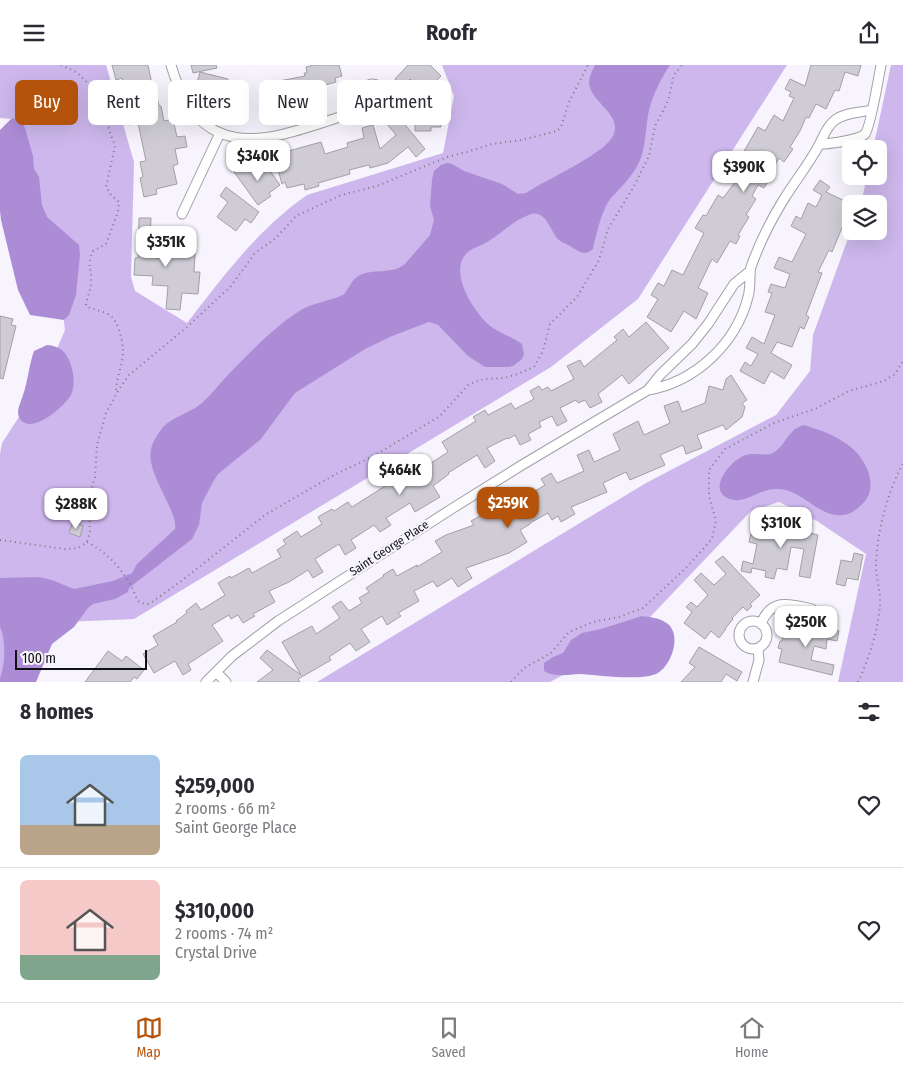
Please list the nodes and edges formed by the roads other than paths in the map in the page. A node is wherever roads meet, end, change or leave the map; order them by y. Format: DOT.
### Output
graph roads {
  1 [pos="171,65"];
  2 [pos="881,65"];
  3 [pos="871,110"];
  4 [pos="337,118"];
  5 [pos="220,133"];
  6 [pos="820,144"];
  7 [pos="182,214"];
  8 [pos="750,271"];
  9 [pos="648,390"];
  10 [pos="812,609"];
  11 [pos="761,624"];
  12 [pos="758,649"];
  13 [pos="216,672"];
  14 [pos="206,682"];
  15 [pos="226,682"];
  16 [pos="753,682"];
  1 -- 5 [label="street"];
  2 -- 3 [label="street"];
  3 -- 6 [label="street, Saint George Place"];
  3 -- 6 [label="street"];
  4 -- 5 [label="street"];
  5 -- 7 [label="street"];
  6 -- 8 [label="street, Saint George Place"];
  8 -- 9 [label="street, Saint George Place"];
  8 -- 9 [label="street, Saint George Place"];
  9 -- 13 [label="street, Saint George Place"];
  10 -- 11 [label="street"];
  11 -- 12 [label="street"];
  11 -- 12 [label="street"];
  12 -- 16 [label="street"];
  13 -- 14 [label="street, Saint George Place"];
  13 -- 15 [label="street"];
}
